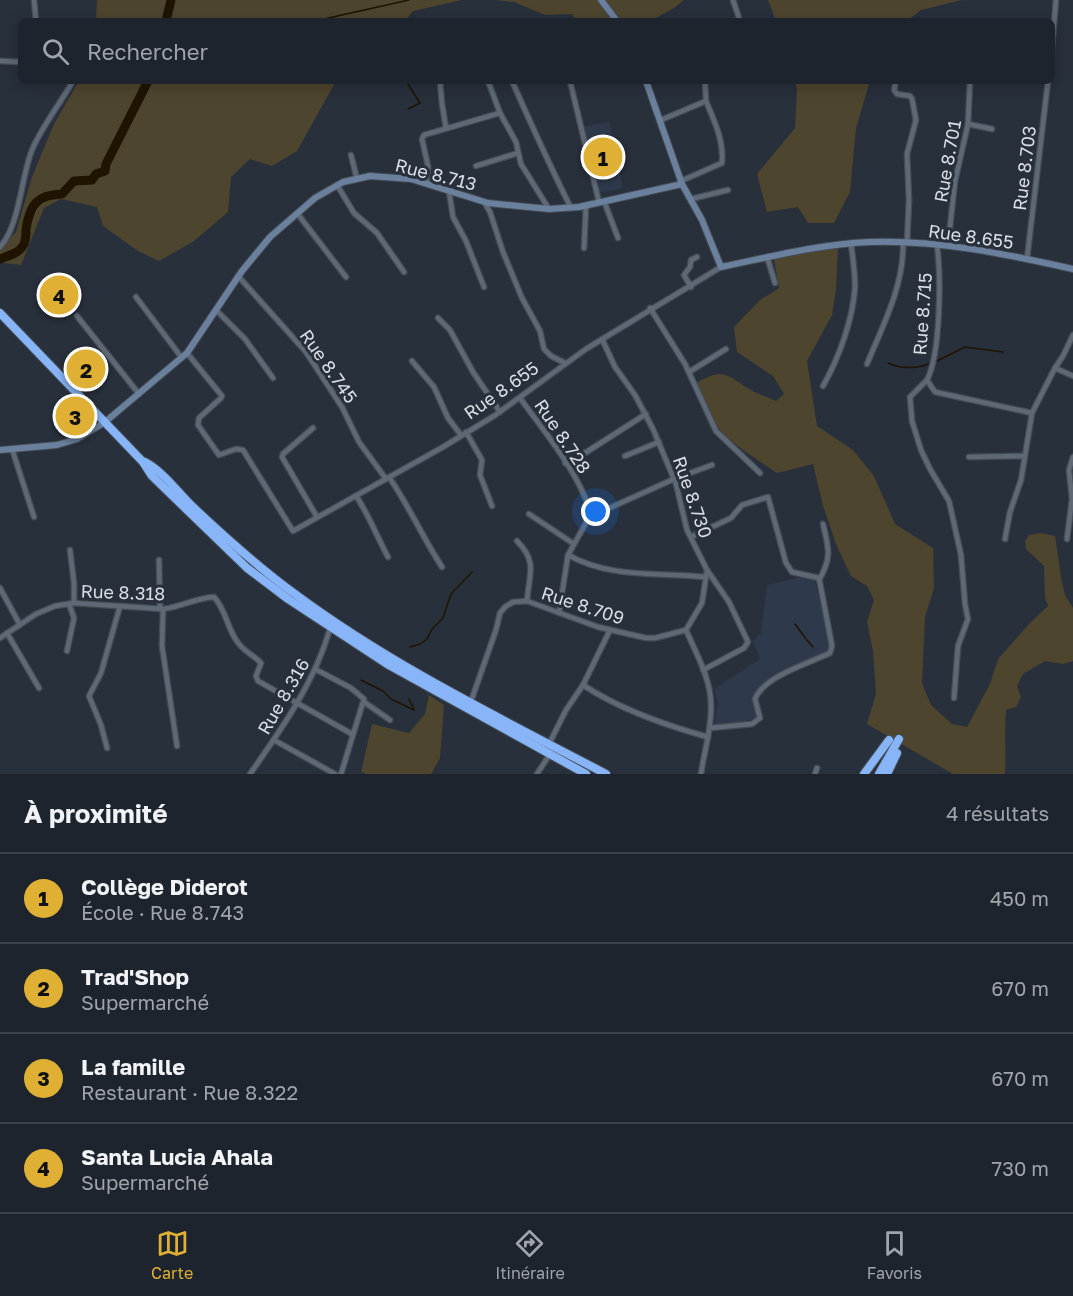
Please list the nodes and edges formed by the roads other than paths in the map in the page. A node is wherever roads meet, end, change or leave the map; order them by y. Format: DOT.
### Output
graph roads {
  1 [pos="34,0"];
  2 [pos="601,0"];
  3 [pos="733,0"];
  4 [pos="1056,0"];
  5 [pos="36,18"];
  6 [pos="615,18"];
  7 [pos="739,18"];
  8 [pos="1054,18"];
  9 [pos="0,61"];
  10 [pos="18,62"];
  11 [pos="71,84"];
  12 [pos="440,84"];
  13 [pos="489,84"];
  14 [pos="513,84"];
  15 [pos="571,84"];
  16 [pos="647,84"];
  17 [pos="705,84"];
  18 [pos="895,84"];
  19 [pos="970,84"];
  20 [pos="1048,84"];
  21 [pos="706,101"];
  22 [pos="500,113"];
  23 [pos="660,120"];
  24 [pos="968,124"];
  25 [pos="446,128"];
  26 [pos="992,129"];
  27 [pos="518,153"];
  28 [pos="351,155"];
  29 [pos="476,166"];
  30 [pos="357,179"];
  31 [pos="681,182"];
  32 [pos="427,184"];
  33 [pos="337,185"];
  34 [pos="449,190"];
  35 [pos="728,190"];
  36 [pos="691,199"];
  37 [pos="601,201"];
  38 [pos="484,202"];
  39 [pos="586,206"];
  40 [pos="571,208"];
  41 [pos="549,209"];
  42 [pos="297,213"];
  43 [pos="618,238"];
  44 [pos="905,243"];
  45 [pos="851,244"];
  46 [pos="937,244"];
  47 [pos="948,244"];
  48 [pos="0,247"];
  49 [pos="584,248"];
  50 [pos="697,257"];
  51 [pos="767,257"];
  52 [pos="1027,259"];
  53 [pos="721,267"];
  54 [pos="1073,269"];
  55 [pos="404,272"];
  56 [pos="238,276"];
  57 [pos="346,277"];
  58 [pos="775,283"];
  59 [pos="484,287"];
  60 [pos="691,287"];
  61 [pos="136,297"];
  62 [pos="650,309"];
  63 [pos="216,310"];
  64 [pos="0,313"];
  65 [pos="77,316"];
  66 [pos="438,318"];
  67 [pos="1073,335"];
  68 [pos="602,339"];
  69 [pos="726,349"];
  70 [pos="184,356"];
  71 [pos="412,361"];
  72 [pos="565,363"];
  73 [pos="867,364"];
  74 [pos="1055,368"];
  75 [pos="689,372"];
  76 [pos="1073,376"];
  77 [pos="273,378"];
  78 [pos="927,380"];
  79 [pos="822,386"];
  80 [pos="140,394"];
  81 [pos="520,398"];
  82 [pos="500,412"];
  83 [pos="1032,413"];
  84 [pos="646,414"];
  85 [pos="105,422"];
  86 [pos="313,428"];
  87 [pos="464,434"];
  88 [pos="659,442"];
  89 [pos="12,449"];
  90 [pos="0,450"];
  91 [pos="625,456"];
  92 [pos="1024,456"];
  93 [pos="969,457"];
  94 [pos="1073,457"];
  95 [pos="143,462"];
  96 [pos="565,463"];
  97 [pos="712,465"];
  98 [pos="760,473"];
  99 [pos="388,478"];
  100 [pos="674,479"];
  101 [pos="356,496"];
  102 [pos="492,506"];
  103 [pos="529,514"];
  104 [pos="591,514"];
  105 [pos="34,517"];
  106 [pos="317,518"];
  107 [pos="824,525"];
  108 [pos="691,537"];
  109 [pos="1005,539"];
  110 [pos="1067,539"];
  111 [pos="517,541"];
  112 [pos="574,544"];
  113 [pos="70,550"];
  114 [pos="568,555"];
  115 [pos="388,557"];
  116 [pos="159,560"];
  117 [pos="442,567"];
  118 [pos="707,570"];
  119 [pos="706,577"];
  120 [pos="819,580"];
  121 [pos="0,588"];
  122 [pos="527,601"];
  123 [pos="71,603"];
  124 [pos="120,606"];
  125 [pos="162,608"];
  126 [pos="558,613"];
  127 [pos="20,625"];
  128 [pos="330,628"];
  129 [pos="610,630"];
  130 [pos="686,630"];
  131 [pos="7,633"];
  132 [pos="0,638"];
  133 [pos="67,651"];
  134 [pos="315,669"];
  135 [pos="703,670"];
  136 [pos="583,685"];
  137 [pos="39,688"];
  138 [pos="954,698"];
  139 [pos="296,702"];
  140 [pos="364,702"];
  141 [pos="470,704"];
  142 [pos="390,720"];
  143 [pos="710,728"];
  144 [pos="352,734"];
  145 [pos="708,736"];
  146 [pos="274,740"];
  147 [pos="889,740"];
  148 [pos="549,744"];
  149 [pos="177,746"];
  150 [pos="107,748"];
  151 [pos="550,754"];
  152 [pos="874,761"];
  153 [pos="250,774"];
  154 [pos="335,774"];
  155 [pos="340,774"];
  156 [pos="537,774"];
  157 [pos="586,774"];
  158 [pos="606,774"];
  159 [pos="701,774"];
  160 [pos="856,774"];
  161 [pos="864,774"];
  162 [pos="879,774"];
  163 [pos="887,774"];
  1 -- 5 [label="street"];
  2 -- 6 [label="main road"];
  3 -- 7 [label="street"];
  4 -- 8 [label="street"];
  9 -- 10 [label="street"];
  11 -- 48 [label="street"];
  12 -- 25 [label="street"];
  13 -- 22 [label="street"];
  14 -- 40 [label="street"];
  15 -- 37 [label="street"];
  16 -- 23 [label="main road"];
  17 -- 21 [label="street"];
  18 -- 44 [label="street"];
  19 -- 24 [label="street, Rue 8.701"];
  20 -- 52 [label="street, Rue 8.703"];
  21 -- 23 [label="street"];
  21 -- 31 [label="street"];
  22 -- 25 [label="street"];
  22 -- 27 [label="street"];
  23 -- 31 [label="main road"];
  24 -- 26 [label="street"];
  24 -- 47 [label="street, Rue 8.701"];
  25 -- 32 [label="street"];
  27 -- 29 [label="street"];
  27 -- 41 [label="street"];
  28 -- 30 [label="street"];
  30 -- 32 [label="main road, Rue 8.713"];
  30 -- 33 [label="main road, Rue 8.713"];
  31 -- 36 [label="main road"];
  31 -- 37 [label="main road, Rue 8.713"];
  32 -- 34 [label="main road, Rue 8.713"];
  33 -- 42 [label="main road, Rue 8.713"];
  33 -- 55 [label="street"];
  34 -- 38 [label="main road, Rue 8.713"];
  34 -- 59 [label="street"];
  35 -- 36 [label="street"];
  36 -- 53 [label="main road"];
  37 -- 39 [label="main road, Rue 8.713"];
  37 -- 43 [label="street"];
  38 -- 41 [label="main road, Rue 8.713"];
  38 -- 72 [label="street"];
  39 -- 40 [label="main road, Rue 8.713"];
  39 -- 49 [label="street"];
  40 -- 41 [label="main road, Rue 8.713"];
  42 -- 56 [label="main road, Rue 8.713"];
  42 -- 57 [label="street"];
  44 -- 45 [label="main road, Rue 8.655"];
  44 -- 46 [label="main road, Rue 8.655"];
  44 -- 73 [label="street"];
  45 -- 51 [label="main road, Rue 8.655"];
  45 -- 79 [label="street"];
  46 -- 47 [label="main road, Rue 8.655"];
  46 -- 78 [label="street, Rue 8.715"];
  47 -- 52 [label="main road, Rue 8.655"];
  50 -- 60 [label="street"];
  51 -- 53 [label="main road, Rue 8.655"];
  51 -- 58 [label="street"];
  52 -- 54 [label="main road, Rue 8.655"];
  53 -- 60 [label="street, Rue 8.655"];
  56 -- 63 [label="main road, Rue 8.713"];
  56 -- 99 [label="street, Rue 8.745"];
  60 -- 62 [label="street, Rue 8.655"];
  61 -- 70 [label="street"];
  62 -- 68 [label="street, Rue 8.655"];
  62 -- 75 [label="street"];
  63 -- 70 [label="main road, Rue 8.713"];
  63 -- 77 [label="street"];
  64 -- 85 [label="highway"];
  65 -- 80 [label="street"];
  66 -- 82 [label="street"];
  67 -- 74 [label="street"];
  68 -- 72 [label="street, Rue 8.655"];
  68 -- 84 [label="street, Rue 8.730"];
  69 -- 75 [label="street"];
  70 -- 80 [label="main road, Rue 8.713"];
  70 -- 106 [label="street, Rue 8.655"];
  71 -- 87 [label="street"];
  72 -- 81 [label="street, Rue 8.655"];
  74 -- 76 [label="street"];
  74 -- 83 [label="street"];
  75 -- 98 [label="street"];
  78 -- 83 [label="street, Rue 8.715"];
  78 -- 138 [label="street"];
  80 -- 85 [label="main road, Rue 8.713"];
  81 -- 82 [label="street, Rue 8.655"];
  81 -- 96 [label="street, Rue 8.728"];
  82 -- 87 [label="street, Rue 8.655"];
  83 -- 92 [label="street"];
  84 -- 88 [label="street, Rue 8.730"];
  84 -- 96 [label="street"];
  85 -- 89 [label="main road, Rue 8.713"];
  85 -- 95 [label="highway"];
  86 -- 106 [label="street"];
  87 -- 99 [label="street, Rue 8.655"];
  87 -- 102 [label="street"];
  88 -- 91 [label="street"];
  88 -- 100 [label="street, Rue 8.730"];
  89 -- 90 [label="main road, Rue 8.713"];
  89 -- 105 [label="street"];
  92 -- 93 [label="street"];
  92 -- 109 [label="street"];
  94 -- 110 [label="street"];
  95 -- 128 [label="highway"];
  95 -- 141 [label="highway"];
  96 -- 104 [label="street, Rue 8.728"];
  97 -- 100 [label="street"];
  99 -- 101 [label="street, Rue 8.655"];
  99 -- 117 [label="street, Rue 8.745"];
  100 -- 104 [label="street"];
  100 -- 108 [label="street, Rue 8.730"];
  101 -- 106 [label="street, Rue 8.655"];
  101 -- 115 [label="street"];
  103 -- 112 [label="street"];
  104 -- 112 [label="street"];
  107 -- 120 [label="street"];
  108 -- 118 [label="street, Rue 8.730"];
  108 -- 120 [label="street"];
  111 -- 122 [label="street"];
  112 -- 114 [label="street"];
  113 -- 123 [label="street"];
  114 -- 119 [label="street"];
  114 -- 126 [label="street"];
  116 -- 125 [label="street"];
  118 -- 119 [label="street"];
  118 -- 135 [label="street, Rue 8.730"];
  119 -- 130 [label="street"];
  120 -- 143 [label="street"];
  121 -- 127 [label="street"];
  122 -- 126 [label="street, Rue 8.709"];
  122 -- 141 [label="street, Rue 8.709"];
  123 -- 124 [label="street, Rue 8.318"];
  123 -- 127 [label="street, Rue 8.318"];
  123 -- 133 [label="street"];
  124 -- 125 [label="street, Rue 8.318"];
  124 -- 150 [label="street"];
  125 -- 139 [label="street, Rue 8.318"];
  125 -- 149 [label="street"];
  126 -- 129 [label="street, Rue 8.709"];
  127 -- 131 [label="street, Rue 8.318"];
  128 -- 134 [label="street, Rue 8.316"];
  128 -- 151 [label="highway"];
  129 -- 130 [label="street, Rue 8.709"];
  129 -- 136 [label="street"];
  130 -- 135 [label="street"];
  131 -- 132 [label="street, Rue 8.318"];
  131 -- 137 [label="street"];
  134 -- 139 [label="street, Rue 8.316"];
  134 -- 140 [label="street"];
  135 -- 143 [label="street"];
  136 -- 145 [label="street"];
  136 -- 148 [label="street"];
  139 -- 144 [label="street"];
  139 -- 146 [label="street, Rue 8.316"];
  140 -- 142 [label="street"];
  140 -- 144 [label="street"];
  141 -- 148 [label="highway"];
  143 -- 145 [label="street"];
  144 -- 155 [label="street"];
  145 -- 159 [label="street"];
  146 -- 153 [label="street, Rue 8.316"];
  146 -- 154 [label="street"];
  147 -- 152 [label="highway"];
  148 -- 158 [label="highway"];
  151 -- 156 [label="street"];
  151 -- 157 [label="highway"];
  152 -- 160 [label="highway"];
  152 -- 161 [label="highway"];
  162 -- 163 [label="highway"];
}
